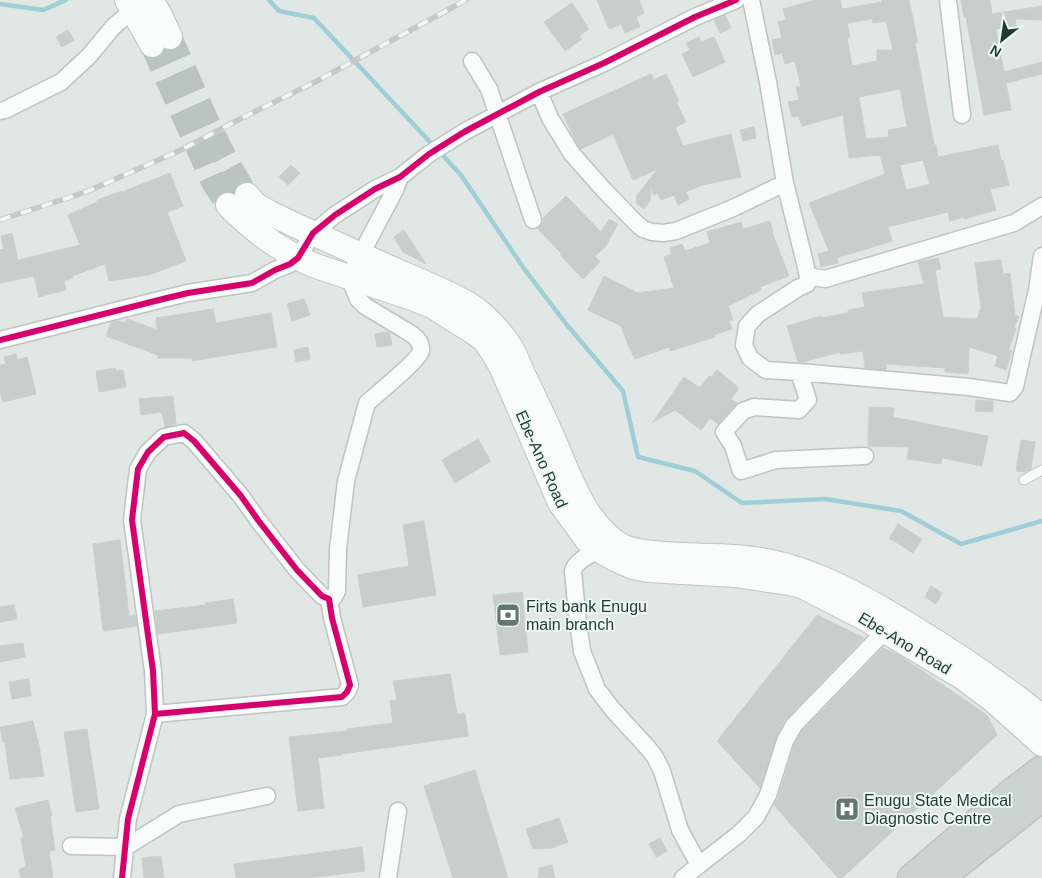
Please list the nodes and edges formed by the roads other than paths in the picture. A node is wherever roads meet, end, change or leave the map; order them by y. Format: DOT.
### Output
graph roads {
  1 [pos="736,0"];
  2 [pos="751,0"];
  3 [pos="948,0"];
  4 [pos="137,3"];
  5 [pos="161,41"];
  6 [pos="472,61"];
  7 [pos="539,92"];
  8 [pos="0,111"];
  9 [pos="498,114"];
  10 [pos="962,115"];
  11 [pos="400,177"];
  12 [pos="785,182"];
  13 [pos="1042,206"];
  14 [pos="533,220"];
  15 [pos="313,233"];
  16 [pos="361,254"];
  17 [pos="1042,256"];
  18 [pos="298,258"];
  19 [pos="808,276"];
  20 [pos="349,277"];
  21 [pos="0,340"];
  22 [pos="798,372"];
  23 [pos="865,456"];
  24 [pos="1042,470"];
  25 [pos="1024,480"];
  26 [pos="599,550"];
  27 [pos="329,599"];
  28 [pos="885,631"];
  29 [pos="155,714"];
  30 [pos="1042,717"];
  31 [pos="1042,744"];
  32 [pos="1042,769"];
  33 [pos="267,796"];
  34 [pos="1042,798"];
  35 [pos="398,811"];
  36 [pos="71,846"];
  37 [pos="126,848"];
  38 [pos="699,865"];
  39 [pos="122,878"];
  40 [pos="388,878"];
  41 [pos="683,878"];
  42 [pos="911,878"];
  43 [pos="941,878"];
  1 -- 7 [label="street"];
  2 -- 12 [label="street"];
  3 -- 10 [label="street"];
  4 -- 5 [label="main road"];
  4 -- 8 [label="street"];
  6 -- 9 [label="street"];
  7 -- 9 [label="street"];
  7 -- 12 [label="street"];
  9 -- 11 [label="street"];
  9 -- 14 [label="street"];
  11 -- 15 [label="street"];
  11 -- 16 [label="street"];
  12 -- 19 [label="street"];
  13 -- 19 [label="street"];
  15 -- 16 [label="main road, Ebe-Ano Road"];
  15 -- 18 [label="street"];
  15 -- 18 [label="main road, Ebe-Ano Road"];
  16 -- 20 [label="street"];
  16 -- 30 [label="main road, Ebe-Ano Road"];
  17 -- 22 [label="street"];
  18 -- 20 [label="main road, Ebe-Ano Road"];
  18 -- 21 [label="street"];
  19 -- 22 [label="street"];
  20 -- 26 [label="main road, Ebe-Ano Road"];
  20 -- 27 [label="street"];
  22 -- 23 [label="street"];
  24 -- 25 [label="lane"];
  26 -- 28 [label="main road, Ebe-Ano Road"];
  26 -- 38 [label="street"];
  27 -- 29 [label="street"];
  27 -- 29 [label="street"];
  28 -- 31 [label="main road, Ebe-Ano Road"];
  28 -- 38 [label="street"];
  29 -- 37 [label="street"];
  32 -- 42 [label="main road"];
  33 -- 37 [label="street"];
  34 -- 43 [label="main road"];
  35 -- 40 [label="street"];
  36 -- 37 [label="street"];
  37 -- 39 [label="street"];
  38 -- 41 [label="street"];
}
